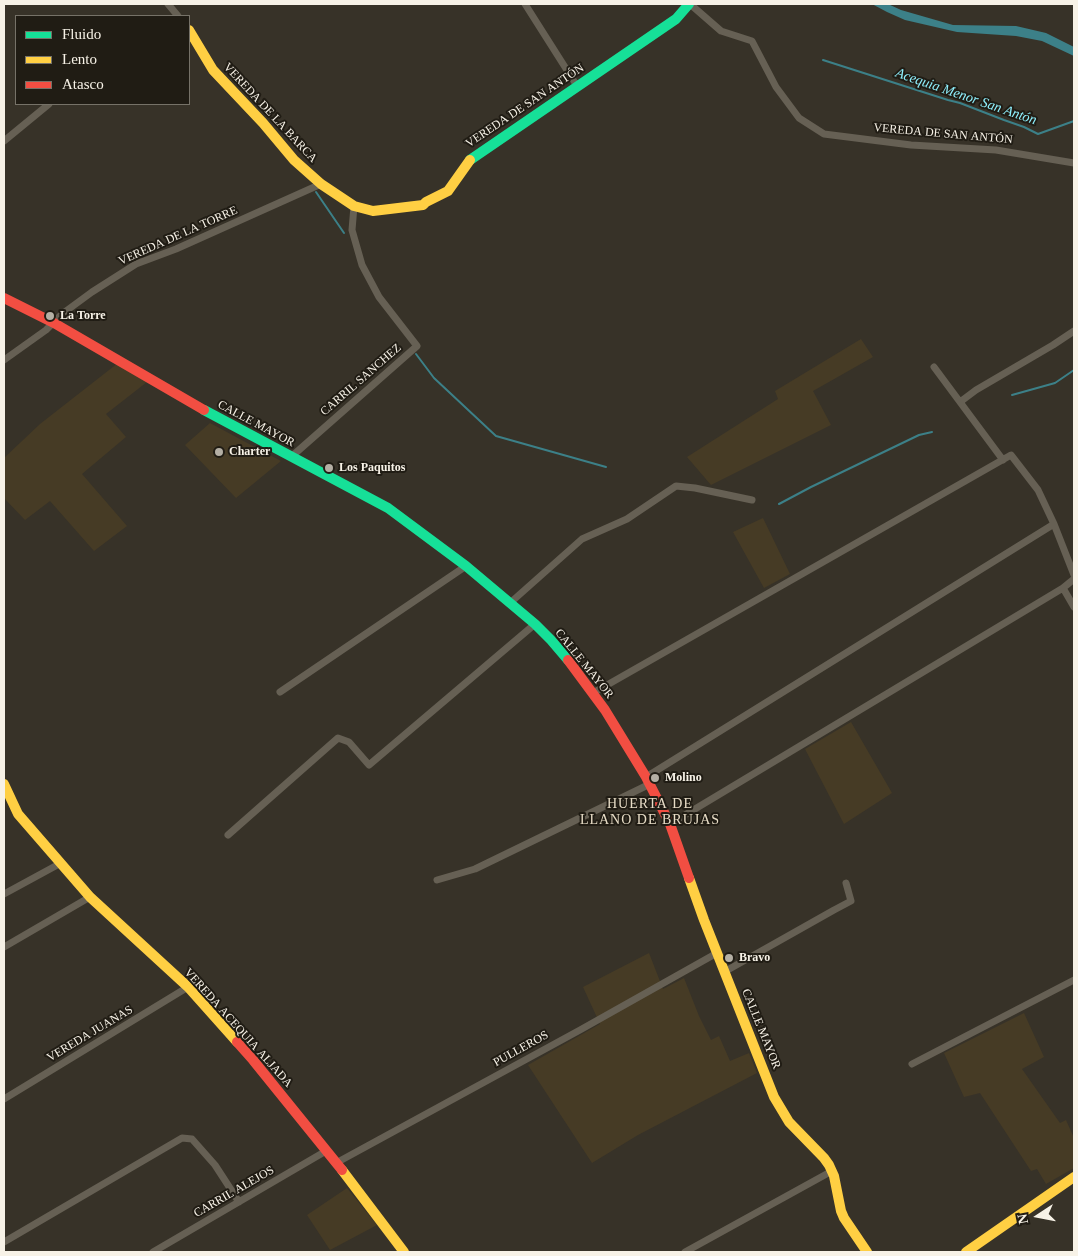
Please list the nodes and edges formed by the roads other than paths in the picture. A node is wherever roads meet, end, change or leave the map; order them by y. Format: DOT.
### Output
graph roads {
  1 [pos="168,4"];
  2 [pos="525,4"];
  3 [pos="689,4"];
  4 [pos="177,15"];
  5 [pos="190,32"];
  6 [pos="577,86"];
  7 [pos="48,105"];
  8 [pos="4,141"];
  9 [pos="1074,163"];
  10 [pos="321,184"];
  11 [pos="354,206"];
  12 [pos="4,298"];
  13 [pos="54,323"];
  14 [pos="1074,331"];
  15 [pos="4,360"];
  16 [pos="934,367"];
  17 [pos="960,402"];
  18 [pos="291,457"];
  19 [pos="1003,460"];
  20 [pos="752,500"];
  21 [pos="1054,524"];
  22 [pos="466,566"];
  23 [pos="1074,575"];
  24 [pos="1074,579"];
  25 [pos="1064,588"];
  26 [pos="510,603"];
  27 [pos="1074,608"];
  28 [pos="535,624"];
  29 [pos="280,692"];
  30 [pos="593,693"];
  31 [pos="648,780"];
  32 [pos="5,792"];
  33 [pos="670,824"];
  34 [pos="228,835"];
  35 [pos="61,863"];
  36 [pos="437,880"];
  37 [pos="846,883"];
  38 [pos="4,894"];
  39 [pos="90,897"];
  40 [pos="4,947"];
  41 [pos="717,954"];
  42 [pos="724,972"];
  43 [pos="1074,980"];
  44 [pos="188,987"];
  45 [pos="912,1064"];
  46 [pos="4,1100"];
  47 [pos="326,1151"];
  48 [pos="336,1163"];
  49 [pos="832,1171"];
  50 [pos="1074,1177"];
  51 [pos="239,1202"];
  52 [pos="4,1242"];
  53 [pos="153,1252"];
  54 [pos="404,1252"];
  55 [pos="686,1252"];
  56 [pos="866,1252"];
  57 [pos="966,1252"];
  1 -- 4 [label="street"];
  2 -- 6 [label="street"];
  3 -- 6 [label="main road, VEREDA DE SAN ANTÓN"];
  3 -- 9 [label="street, VEREDA DE SAN ANTÓN"];
  5 -- 10 [label="main road, VEREDA DE LA BARCA"];
  6 -- 11 [label="main road, VEREDA DE SAN ANTÓN"];
  7 -- 8 [label="street"];
  10 -- 11 [label="main road, VEREDA DE SAN ANTÓN"];
  10 -- 13 [label="street, VEREDA DE LA TORRE"];
  11 -- 18 [label="street, CARRIL SANCHEZ"];
  12 -- 13 [label="main road, CALLE MAYOR"];
  13 -- 15 [label="street, VEREDA DE LA TORRE"];
  13 -- 18 [label="main road, CALLE MAYOR"];
  14 -- 17 [label="street"];
  16 -- 17 [label="street"];
  17 -- 19 [label="street"];
  18 -- 22 [label="main road, CALLE MAYOR"];
  19 -- 21 [label="street"];
  19 -- 30 [label="street"];
  20 -- 26 [label="street"];
  21 -- 23 [label="street"];
  21 -- 31 [label="street"];
  22 -- 26 [label="main road, CALLE MAYOR"];
  22 -- 29 [label="street"];
  24 -- 25 [label="street"];
  25 -- 27 [label="street"];
  25 -- 33 [label="street"];
  26 -- 28 [label="main road, CALLE MAYOR"];
  28 -- 30 [label="main road, CALLE MAYOR"];
  28 -- 34 [label="street"];
  30 -- 31 [label="main road, CALLE MAYOR"];
  31 -- 33 [label="main road, CALLE MAYOR"];
  31 -- 36 [label="street"];
  32 -- 35 [label="main road, VEREDA ACEQUIA ALJADA"];
  33 -- 41 [label="main road, CALLE MAYOR"];
  35 -- 38 [label="street"];
  35 -- 39 [label="main road, VEREDA ACEQUIA ALJADA"];
  37 -- 42 [label="street"];
  39 -- 40 [label="street"];
  39 -- 44 [label="main road, VEREDA ACEQUIA ALJADA"];
  41 -- 42 [label="main road, CALLE MAYOR"];
  41 -- 48 [label="street, PULLEROS"];
  42 -- 49 [label="main road, CALLE MAYOR"];
  43 -- 45 [label="street"];
  44 -- 46 [label="street, VEREDA JUANAS"];
  44 -- 47 [label="main road, VEREDA ACEQUIA ALJADA"];
  47 -- 48 [label="main road, VEREDA ACEQUIA ALJADA"];
  47 -- 51 [label="street, CARRIL ALEJOS"];
  48 -- 54 [label="main road, VEREDA ACEQUIA ALJADA"];
  49 -- 55 [label="street"];
  49 -- 56 [label="main road, CALLE MAYOR"];
  50 -- 57 [label="main road"];
  51 -- 52 [label="street"];
  51 -- 53 [label="street, CARRIL ALEJOS"];
}
